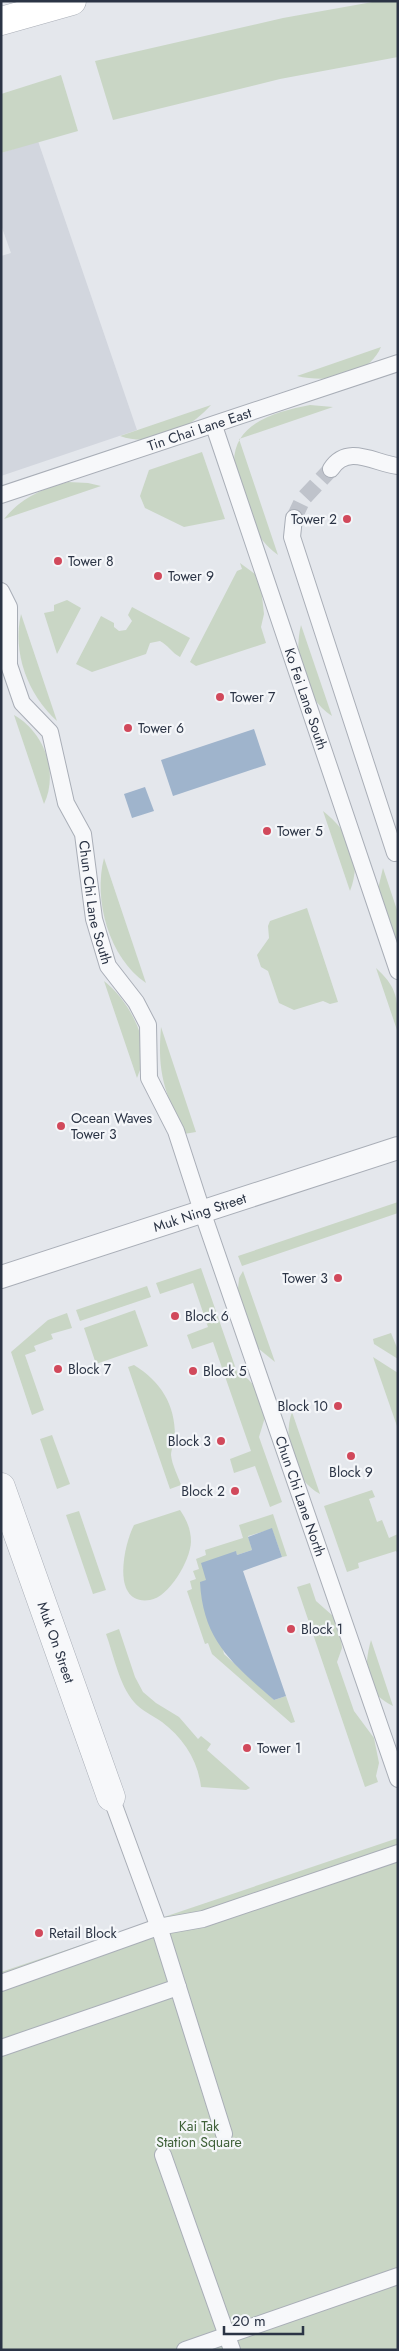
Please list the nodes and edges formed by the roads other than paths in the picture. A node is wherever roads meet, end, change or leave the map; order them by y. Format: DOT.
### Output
graph roads {
  1 [pos="72,1"];
  2 [pos="1,21"];
  3 [pos="398,363"];
  4 [pos="214,426"];
  5 [pos="398,466"];
  6 [pos="331,469"];
  7 [pos="1,495"];
  8 [pos="294,518"];
  9 [pos="1,591"];
  10 [pos="393,828"];
  11 [pos="395,853"];
  12 [pos="398,971"];
  13 [pos="398,1148"];
  14 [pos="202,1212"];
  15 [pos="1,1277"];
  16 [pos="1,1487"];
  17 [pos="398,1779"];
  18 [pos="111,1797"];
  19 [pos="398,1853"];
  20 [pos="158,1927"];
  21 [pos="1,1983"];
  22 [pos="178,1987"];
  23 [pos="1,2048"];
  24 [pos="224,2134"];
  25 [pos="163,2155"];
  26 [pos="398,2276"];
  27 [pos="229,2342"];
  28 [pos="185,2350"];
  1 -- 2 [label="main road"];
  3 -- 4 [label="street, Tin Chai Lane East"];
  4 -- 7 [label="street, Tin Chai Lane East"];
  4 -- 12 [label="street, Ko Fei Lane South"];
  5 -- 6 [label="street"];
  8 -- 10 [label="street"];
  9 -- 14 [label="street, Chun Chi Lane South"];
  10 -- 11 [label="street"];
  13 -- 14 [label="street, Muk Ning Street"];
  14 -- 15 [label="street, Muk Ning Street"];
  14 -- 17 [label="street, Chun Chi Lane North"];
  16 -- 18 [label="street, Muk On Street"];
  18 -- 20 [label="street"];
  19 -- 20 [label="street"];
  20 -- 21 [label="street"];
  20 -- 22 [label="street"];
  22 -- 23 [label="street"];
  22 -- 24 [label="street"];
  25 -- 27 [label="street"];
  26 -- 27 [label="street"];
  27 -- 28 [label="street"];
}
